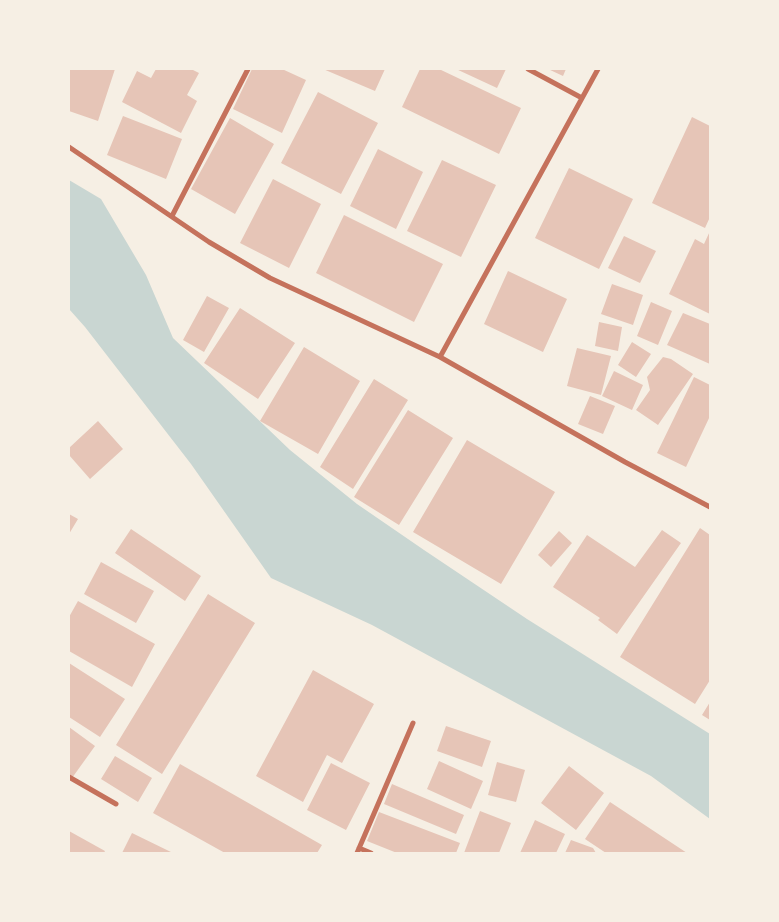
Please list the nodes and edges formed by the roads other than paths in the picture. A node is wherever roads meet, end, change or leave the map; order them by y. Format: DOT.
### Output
graph roads {
  1 [pos="248,69"];
  2 [pos="528,69"];
  3 [pos="598,69"];
  4 [pos="582,98"];
  5 [pos="69,147"];
  6 [pos="172,216"];
  7 [pos="440,357"];
  8 [pos="710,507"];
  9 [pos="412,723"];
  10 [pos="69,777"];
  11 [pos="116,804"];
  12 [pos="358,851"];
  13 [pos="371,853"];
  1 -- 6 [label="street"];
  2 -- 4 [label="street"];
  3 -- 4 [label="street"];
  4 -- 7 [label="street"];
  5 -- 6 [label="street"];
  6 -- 7 [label="street"];
  7 -- 8 [label="street"];
  9 -- 12 [label="street"];
  10 -- 11 [label="street"];
  12 -- 13 [label="street"];
}
